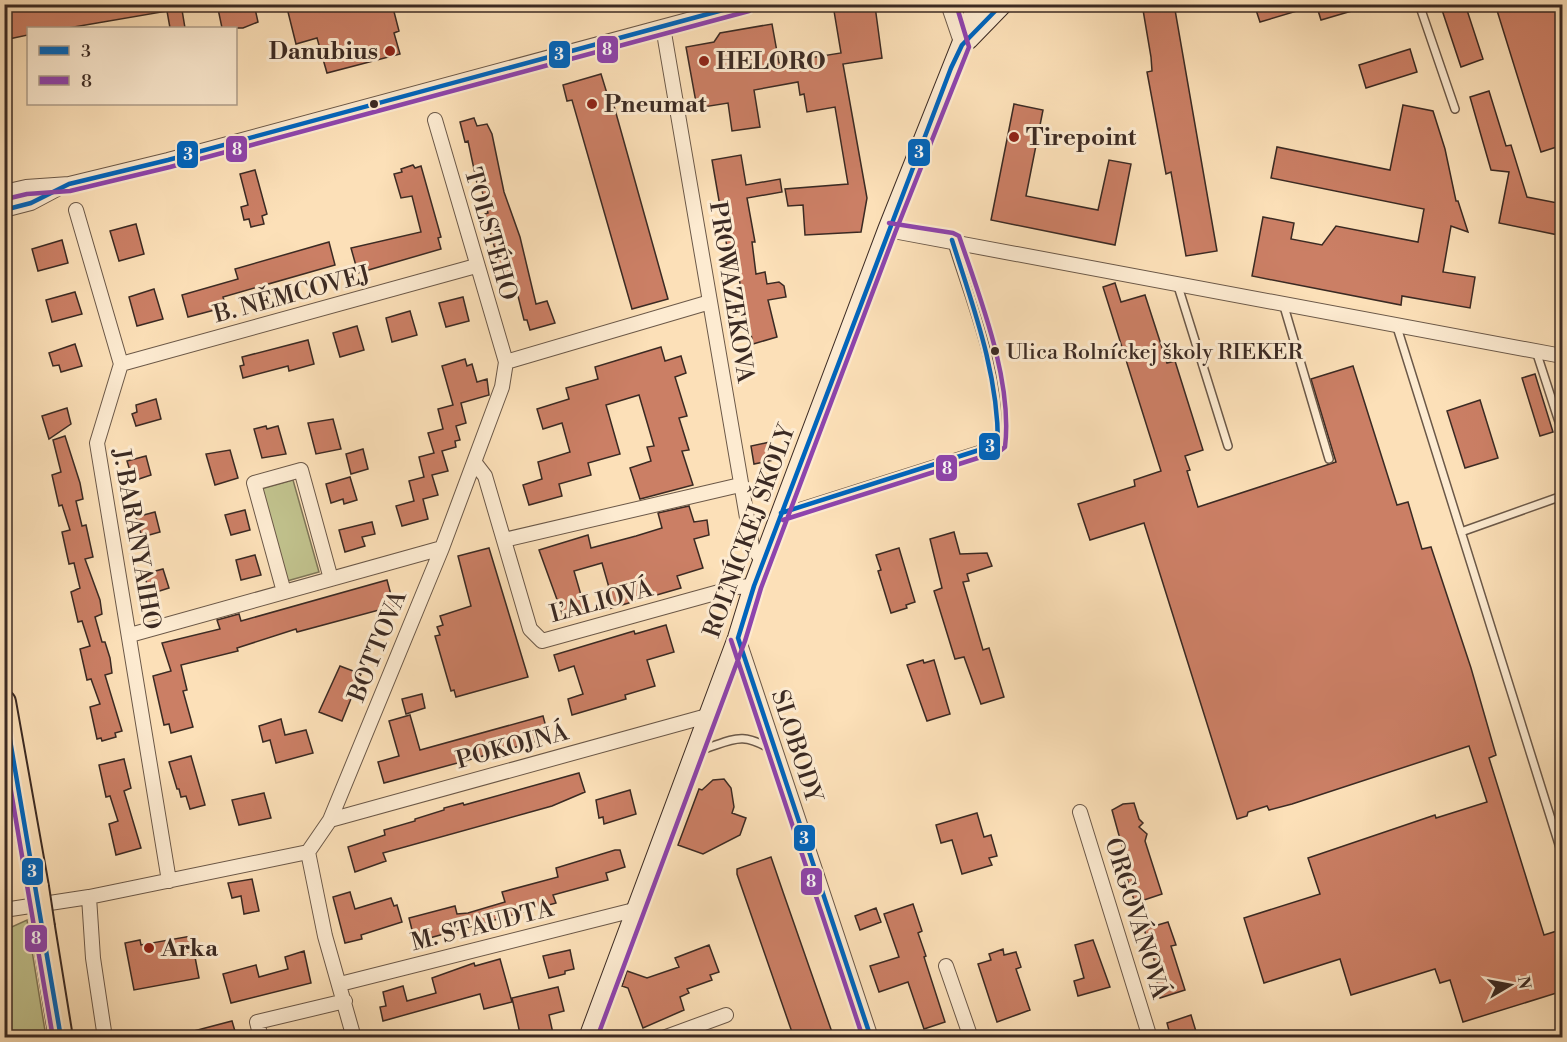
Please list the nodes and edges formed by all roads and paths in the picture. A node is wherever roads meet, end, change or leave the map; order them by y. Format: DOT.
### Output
graph roads {
  1 [pos="747,4"];
  2 [pos="948,4"];
  3 [pos="978,4"];
  4 [pos="1002,4"];
  5 [pos="1419,4"];
  6 [pos="663,27"];
  7 [pos="962,45"];
  8 [pos="1455,109"];
  9 [pos="435,120"];
  10 [pos="69,184"];
  11 [pos="4,192"];
  12 [pos="4,210"];
  13 [pos="76,210"];
  14 [pos="888,230"];
  15 [pos="952,240"];
  16 [pos="476,266"];
  17 [pos="1178,283"];
  18 [pos="710,302"];
  19 [pos="1282,303"];
  20 [pos="1396,324"];
  21 [pos="1536,350"];
  22 [pos="1563,356"];
  23 [pos="506,362"];
  24 [pos="121,364"];
  25 [pos="1563,431"];
  26 [pos="1228,446"];
  27 [pos="1329,459"];
  28 [pos="475,463"];
  29 [pos="740,485"];
  30 [pos="1563,496"];
  31 [pos="781,513"];
  32 [pos="1461,532"];
  33 [pos="504,540"];
  34 [pos="442,548"];
  35 [pos="763,561"];
  36 [pos="331,579"];
  37 [pos="754,586"];
  38 [pos="284,592"];
  39 [pos="130,635"];
  40 [pos="738,638"];
  41 [pos="4,702"];
  42 [pos="707,716"];
  43 [pos="774,751"];
  44 [pos="693,753"];
  45 [pos="1080,812"];
  46 [pos="330,820"];
  47 [pos="308,852"];
  48 [pos="1563,854"];
  49 [pos="169,881"];
  50 [pos="89,897"];
  51 [pos="4,910"];
  52 [pos="634,910"];
  53 [pos="43,927"];
  54 [pos="946,966"];
  55 [pos="340,984"];
  56 [pos="345,1001"];
  57 [pos="726,1015"];
  58 [pos="56,1038"];
  59 [pos="61,1038"];
  60 [pos="105,1038"];
  61 [pos="261,1038"];
  62 [pos="354,1038"];
  63 [pos="589,1038"];
  64 [pos="663,1038"];
  65 [pos="870,1038"];
  66 [pos="971,1038"];
  67 [pos="1150,1038"];
  1 -- 6 [label="street"];
  2 -- 7 [label="street"];
  3 -- 7 [label="main road, ROĽNÍCKEJ ŠKOLY"];
  4 -- 7 [label="main road, ROĽNÍCKEJ ŠKOLY"];
  5 -- 8 [label="lane"];
  6 -- 10 [label="street"];
  6 -- 18 [label="street, PROWAZEKOVA"];
  7 -- 14 [label="main road, ROĽNÍCKEJ ŠKOLY"];
  9 -- 16 [label="street, TOLSTÉHO"];
  10 -- 11 [label="street"];
  10 -- 12 [label="street"];
  13 -- 24 [label="street"];
  14 -- 15 [label="street"];
  14 -- 31 [label="main road, ROĽNÍCKEJ ŠKOLY"];
  15 -- 17 [label="street"];
  15 -- 31 [label="lane"];
  16 -- 23 [label="street, TOLSTÉHO"];
  16 -- 24 [label="street, B. NĚMCOVEJ"];
  17 -- 19 [label="street"];
  17 -- 26 [label="lane"];
  18 -- 23 [label="street"];
  18 -- 29 [label="street, PROWAZEKOVA"];
  19 -- 20 [label="street"];
  19 -- 27 [label="lane"];
  20 -- 21 [label="street"];
  20 -- 32 [label="lane"];
  21 -- 22 [label="street"];
  21 -- 25 [label="lane"];
  23 -- 28 [label="street, BOTTOVA"];
  24 -- 39 [label="street, J. BARANYAIHO"];
  28 -- 33 [label="street, ĽALIOVÁ"];
  28 -- 34 [label="street, BOTTOVA"];
  29 -- 33 [label="street"];
  29 -- 35 [label="street, PROWAZEKOVA"];
  30 -- 32 [label="lane"];
  31 -- 35 [label="main road, ROĽNÍCKEJ ŠKOLY"];
  32 -- 48 [label="lane"];
  33 -- 37 [label="street, ĽALIOVÁ"];
  34 -- 36 [label="street"];
  34 -- 46 [label="street, BOTTOVA"];
  35 -- 37 [label="main road, ROĽNÍCKEJ ŠKOLY"];
  36 -- 38 [label="street"];
  36 -- 38 [label="street"];
  37 -- 40 [label="main road, ROĽNÍCKEJ ŠKOLY"];
  38 -- 39 [label="street"];
  39 -- 49 [label="street, J. BARANYAIHO"];
  40 -- 42 [label="main road, ROĽNÍCKEJ ŠKOLY"];
  40 -- 43 [label="street, SLOBODY"];
  41 -- 53 [label="main road, bridge"];
  42 -- 44 [label="main road, ROĽNÍCKEJ ŠKOLY"];
  42 -- 46 [label="street, POKOJNÁ"];
  43 -- 44 [label="lane"];
  43 -- 65 [label="street, SLOBODY"];
  44 -- 52 [label="main road, ROĽNÍCKEJ ŠKOLY"];
  45 -- 67 [label="street, ORGOVÁNOVÁ"];
  46 -- 47 [label="street, BOTTOVA"];
  47 -- 49 [label="street"];
  47 -- 55 [label="street"];
  49 -- 50 [label="street"];
  50 -- 51 [label="street"];
  50 -- 60 [label="street"];
  52 -- 55 [label="street, M. STAUDTA"];
  52 -- 63 [label="main road, ROĽNÍCKEJ ŠKOLY"];
  53 -- 58 [label="main road"];
  53 -- 59 [label="main road"];
  54 -- 66 [label="street"];
  55 -- 56 [label="street"];
  56 -- 61 [label="street"];
  56 -- 62 [label="street"];
  57 -- 64 [label="street"];
}
